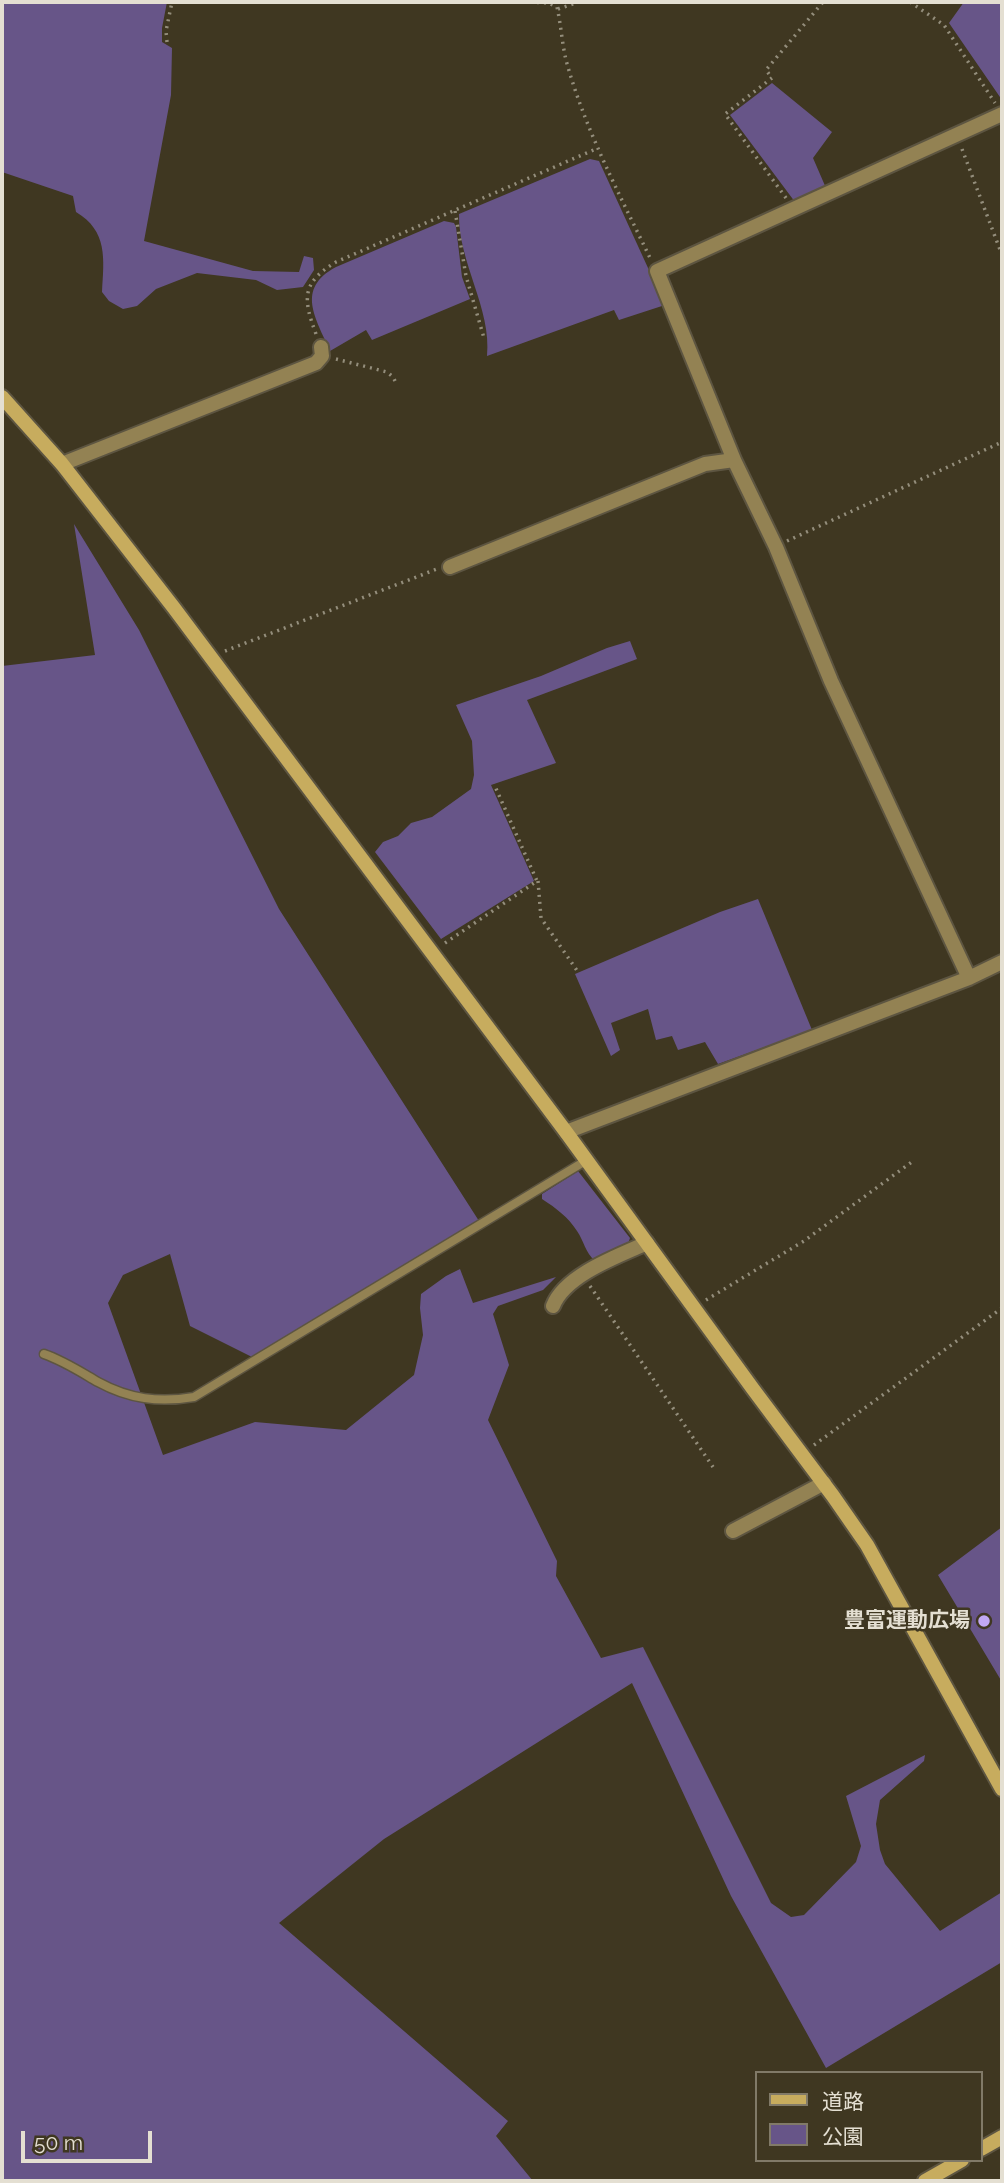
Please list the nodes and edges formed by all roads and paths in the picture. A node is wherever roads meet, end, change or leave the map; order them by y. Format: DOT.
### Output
graph roads {
  1 [pos="172,2"];
  2 [pos="530,2"];
  3 [pos="579,2"];
  4 [pos="823,2"];
  5 [pos="910,2"];
  6 [pos="557,9"];
  7 [pos="167,42"];
  8 [pos="1002,114"];
  9 [pos="957,134"];
  10 [pos="598,148"];
  11 [pos="793,208"];
  12 [pos="455,211"];
  13 [pos="1002,255"];
  14 [pos="657,271"];
  15 [pos="484,338"];
  16 [pos="321,351"];
  17 [pos="396,383"];
  18 [pos="2,397"];
  19 [pos="1002,442"];
  20 [pos="734,460"];
  21 [pos="62,464"];
  22 [pos="776,547"];
  23 [pos="450,567"];
  24 [pos="210,656"];
  25 [pos="494,784"];
  26 [pos="537,878"];
  27 [pos="431,952"];
  28 [pos="1002,962"];
  29 [pos="578,972"];
  30 [pos="969,978"];
  31 [pos="566,1132"];
  32 [pos="587,1160"];
  33 [pos="913,1161"];
  34 [pos="647,1243"];
  35 [pos="582,1275"];
  36 [pos="553,1306"];
  37 [pos="694,1308"];
  38 [pos="1002,1308"];
  39 [pos="44,1354"];
  40 [pos="802,1454"];
  41 [pos="713,1467"];
  42 [pos="824,1483"];
  43 [pos="733,1531"];
  44 [pos="1002,1789"];
  45 [pos="1002,2137"];
  46 [pos="983,2148"];
  47 [pos="958,2162"];
  48 [pos="925,2181"];
  1 -- 7 [label="path"];
  2 -- 6 [label="path"];
  3 -- 6 [label="path"];
  4 -- 11 [label="path"];
  5 -- 8 [label="path"];
  6 -- 10 [label="path"];
  8 -- 9 [label="street"];
  9 -- 11 [label="street"];
  9 -- 13 [label="path"];
  10 -- 12 [label="path"];
  10 -- 14 [label="path"];
  11 -- 14 [label="street"];
  12 -- 15 [label="path"];
  12 -- 16 [label="path"];
  14 -- 20 [label="street"];
  16 -- 17 [label="path"];
  16 -- 21 [label="street"];
  18 -- 21 [label="street"];
  19 -- 22 [label="path"];
  20 -- 22 [label="street"];
  20 -- 23 [label="street"];
  21 -- 24 [label="street"];
  22 -- 30 [label="street"];
  23 -- 24 [label="path"];
  24 -- 27 [label="street"];
  25 -- 26 [label="path"];
  26 -- 27 [label="path"];
  26 -- 29 [label="path"];
  27 -- 31 [label="street"];
  28 -- 30 [label="street"];
  30 -- 31 [label="street"];
  31 -- 32 [label="street"];
  32 -- 34 [label="street"];
  32 -- 39 [label="lane"];
  33 -- 37 [label="path"];
  34 -- 35 [label="street"];
  34 -- 37 [label="street"];
  35 -- 36 [label="street"];
  35 -- 41 [label="path"];
  37 -- 40 [label="street"];
  38 -- 40 [label="path"];
  40 -- 42 [label="street"];
  42 -- 43 [label="street"];
  42 -- 44 [label="street"];
  45 -- 46 [label="street"];
  47 -- 48 [label="street"];
}
